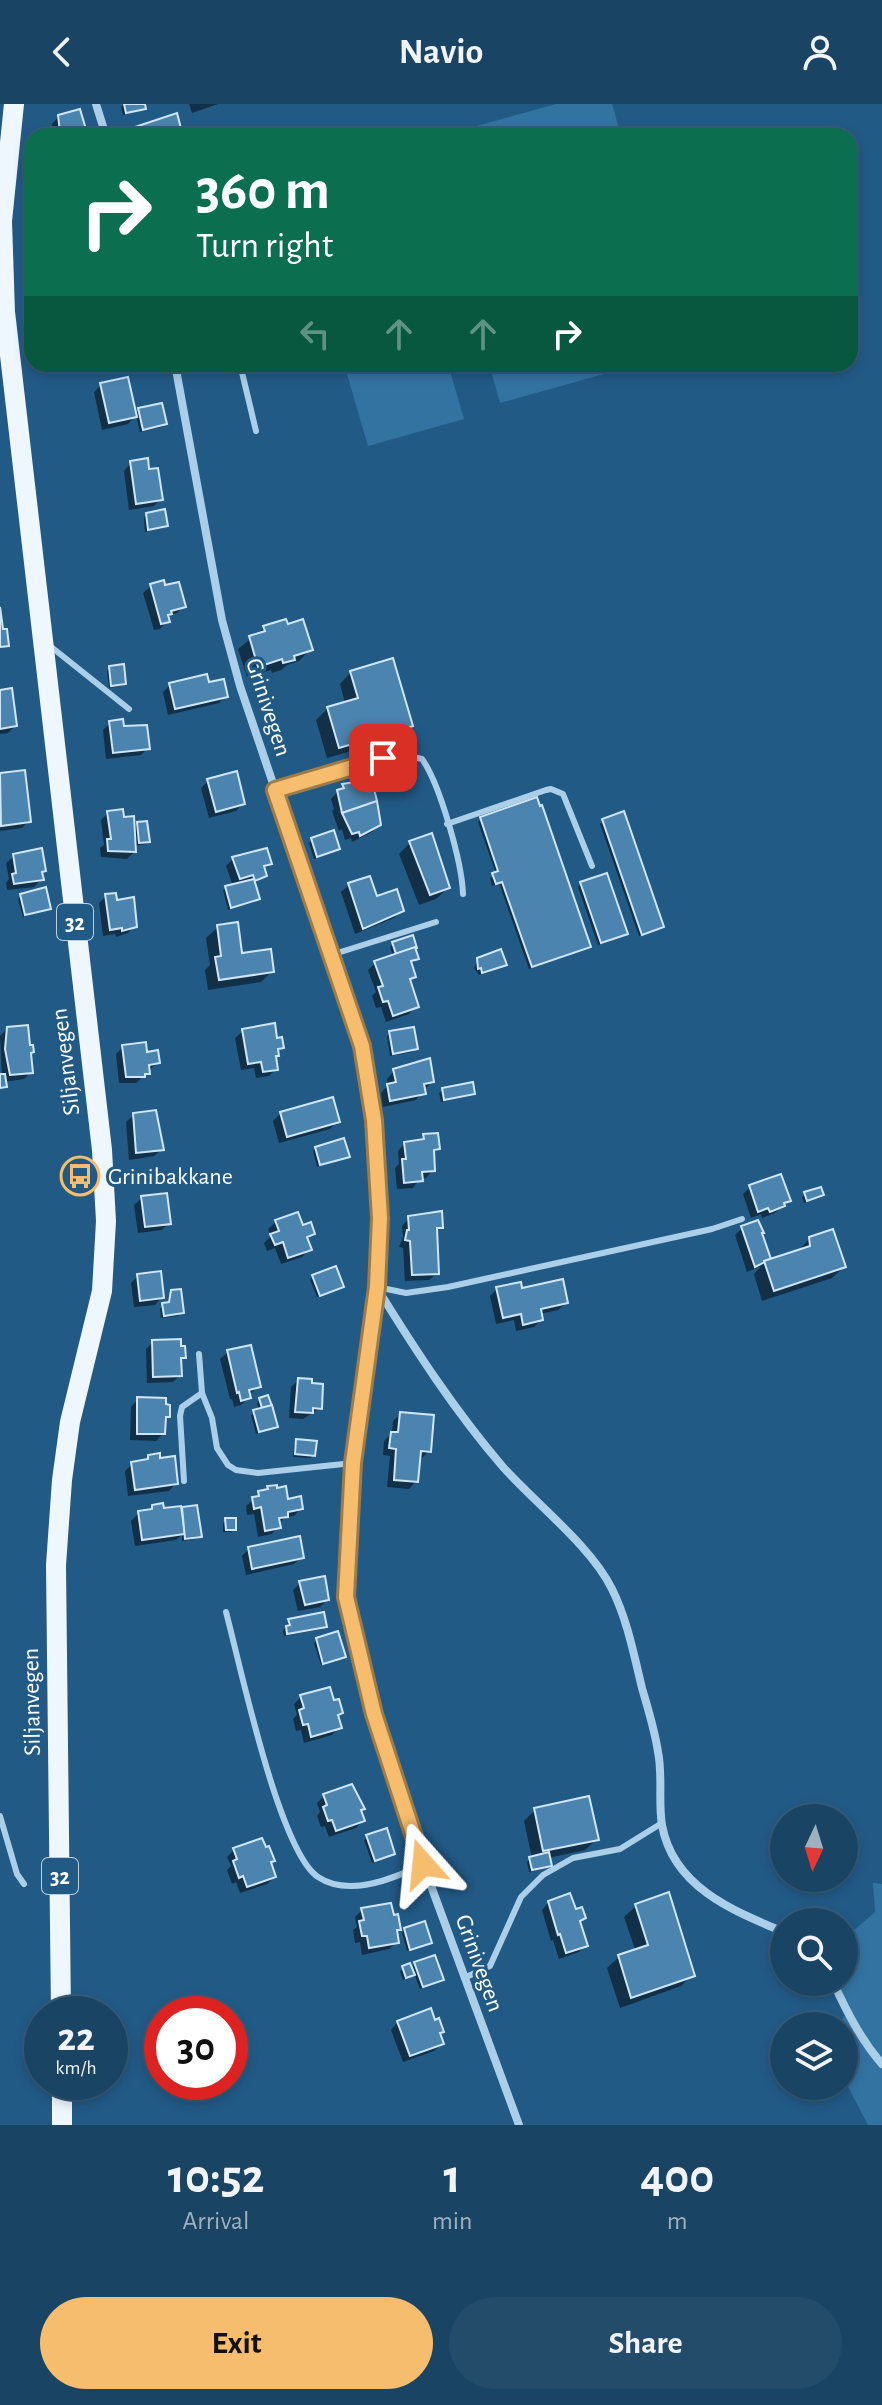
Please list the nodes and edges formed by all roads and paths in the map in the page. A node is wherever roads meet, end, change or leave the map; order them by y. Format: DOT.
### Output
graph roads {
  1 [pos="96,104"];
  2 [pos="8,117"];
  3 [pos="104,128"];
  4 [pos="176,372"];
  5 [pos="242,372"];
  6 [pos="256,431"];
  7 [pos="43,641"];
  8 [pos="129,709"];
  9 [pos="275,790"];
  10 [pos="447,824"];
  11 [pos="592,866"];
  12 [pos="463,894"];
  13 [pos="436,922"];
  14 [pos="331,955"];
  15 [pos="742,1219"];
  16 [pos="377,1287"];
  17 [pos="199,1354"];
  18 [pos="202,1393"];
  19 [pos="353,1463"];
  20 [pos="184,1481"];
  21 [pos="226,1612"];
  22 [pos="0,1816"];
  23 [pos="662,1823"];
  24 [pos="423,1864"];
  25 [pos="24,1884"];
  26 [pos="770,1926"];
  27 [pos="464,1978"];
  28 [pos="61,1996"];
  29 [pos="840,1996"];
  30 [pos="882,2064"];
  31 [pos="62,2100"];
  32 [pos="62,2125"];
  33 [pos="519,2125"];
  1 -- 3 [label="street"];
  2 -- 7 [label="main road, Siljanvegen / 32"];
  4 -- 9 [label="street, Grinivegen"];
  5 -- 6 [label="lane"];
  7 -- 8 [label="lane"];
  7 -- 28 [label="main road, Siljanvegen / 32"];
  9 -- 10 [label="lane"];
  9 -- 14 [label="street, Grinivegen"];
  10 -- 11 [label="lane"];
  10 -- 12 [label="lane"];
  13 -- 14 [label="lane"];
  14 -- 16 [label="street, Grinivegen"];
  15 -- 16 [label="lane"];
  16 -- 19 [label="street, Grinivegen"];
  16 -- 23 [label="street"];
  17 -- 18 [label="lane"];
  18 -- 19 [label="lane"];
  18 -- 20 [label="lane"];
  19 -- 24 [label="street, Grinivegen"];
  21 -- 24 [label="lane"];
  22 -- 25 [label="lane"];
  23 -- 26 [label="street"];
  23 -- 27 [label="lane"];
  24 -- 27 [label="street, Grinivegen"];
  27 -- 33 [label="street, Grinivegen"];
  29 -- 30 [label="street"];
  31 -- 32 [label="main road"];
}
